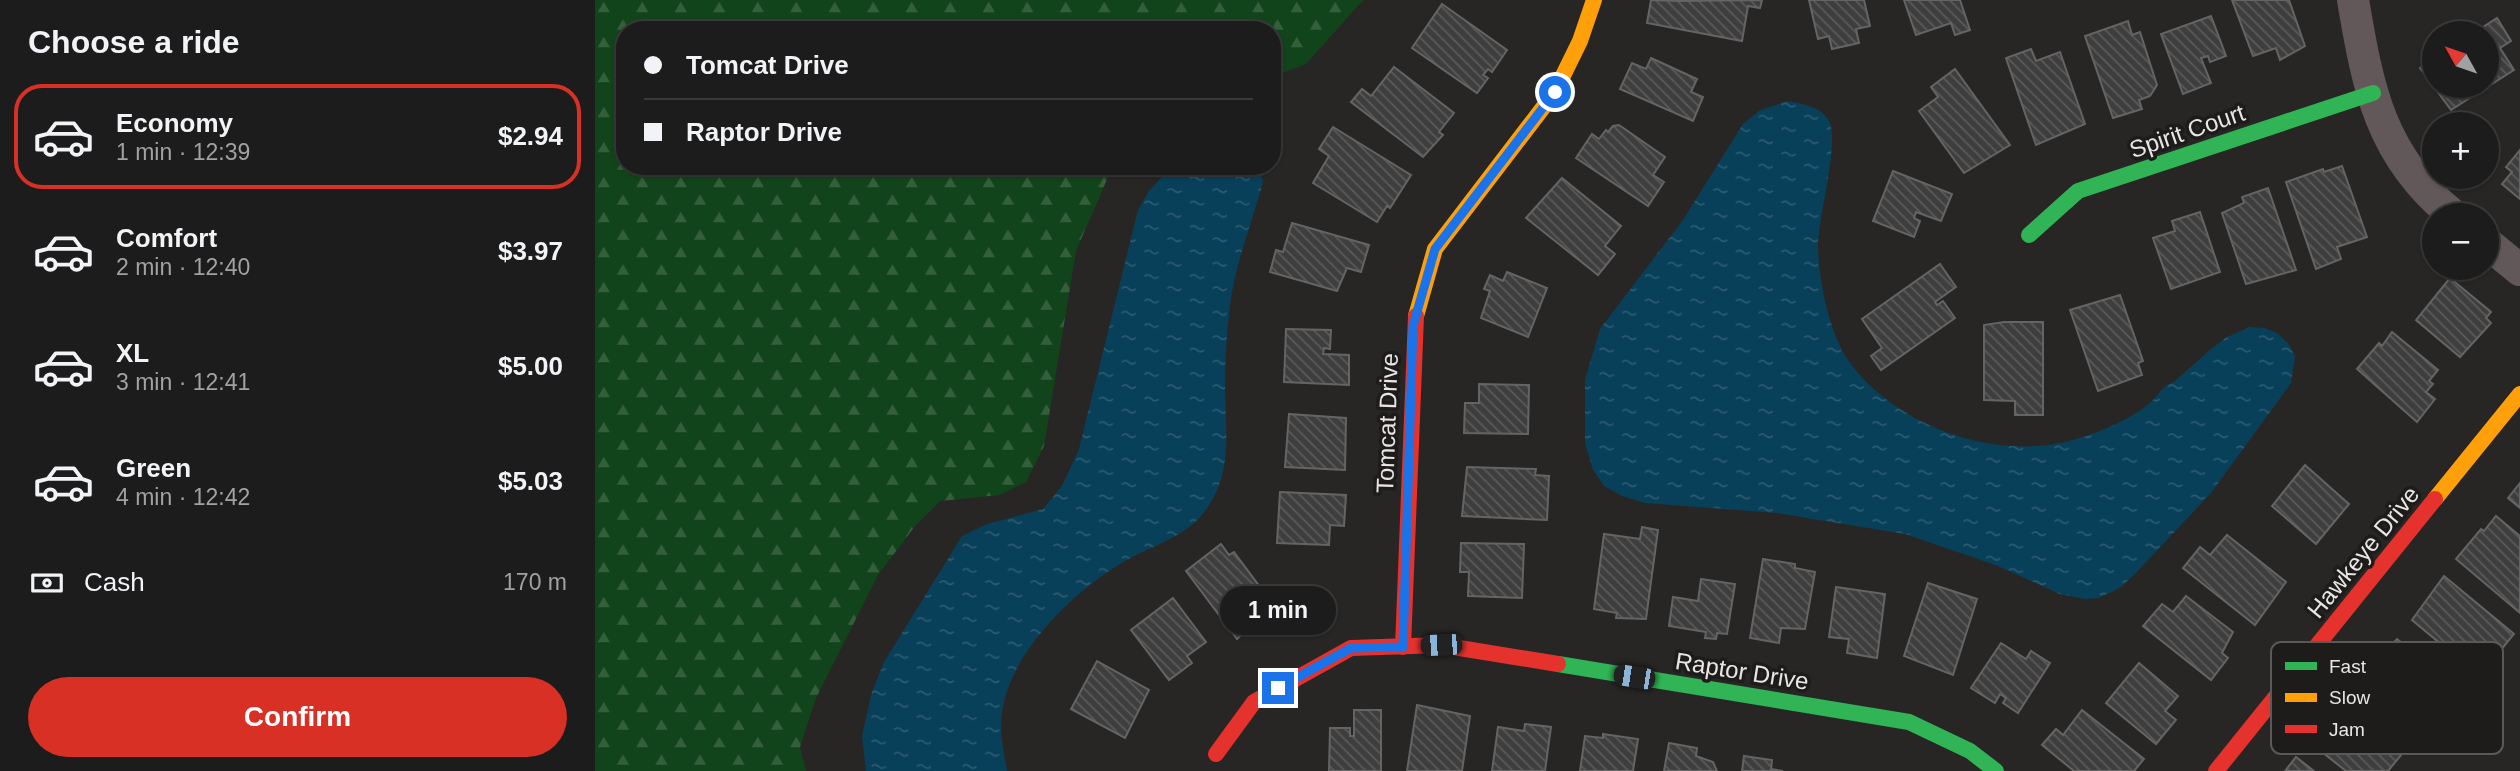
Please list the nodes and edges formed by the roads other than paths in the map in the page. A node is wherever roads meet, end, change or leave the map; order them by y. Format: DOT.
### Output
graph roads {
  1 [pos="1594,0"];
  2 [pos="2353,0"];
  3 [pos="2372,93"];
  4 [pos="2441,203"];
  5 [pos="2029,235"];
  6 [pos="2499,253"];
  7 [pos="2520,270"];
  8 [pos="2520,394"];
  9 [pos="2320,642"];
  10 [pos="1403,647"];
  11 [pos="2271,703"];
  12 [pos="1216,754"];
  13 [pos="1996,771"];
  14 [pos="2216,771"];
  1 -- 10 [label="street, Tomcat Drive"];
  2 -- 3 [label="street"];
  3 -- 4 [label="street"];
  3 -- 5 [label="street, Spirit Court"];
  6 -- 7 [label="street"];
  8 -- 9 [label="street, Hawkeye Drive"];
  10 -- 12 [label="street, Raptor Drive"];
  10 -- 13 [label="street, Raptor Drive"];
  11 -- 14 [label="street, Hawkeye Drive"];
}
